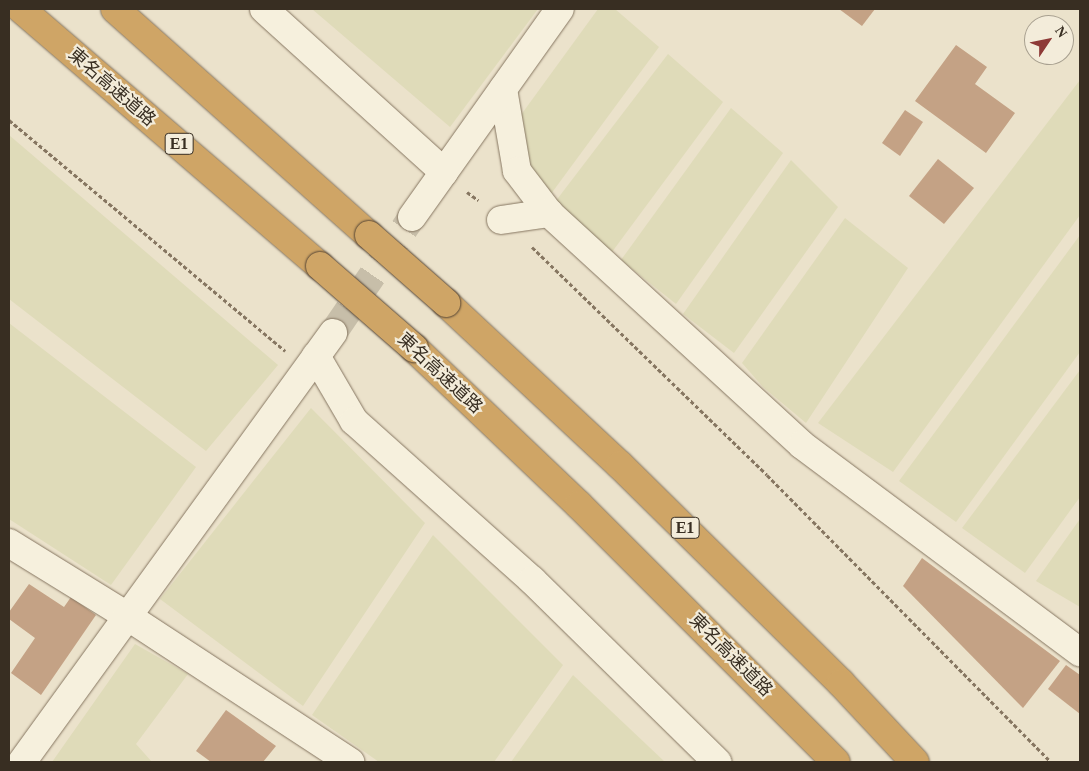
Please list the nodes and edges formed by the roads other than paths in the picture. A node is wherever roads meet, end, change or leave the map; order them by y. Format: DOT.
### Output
graph roads {
  1 [pos="115,9"];
  2 [pos="264,9"];
  3 [pos="560,9"];
  4 [pos="29,16"];
  5 [pos="503,88"];
  6 [pos="444,172"];
  7 [pos="549,213"];
  8 [pos="412,217"];
  9 [pos="501,220"];
  10 [pos="333,333"];
  11 [pos="311,362"];
  12 [pos="9,543"];
  13 [pos="127,616"];
  14 [pos="1080,652"];
  15 [pos="22,762"];
  16 [pos="350,762"];
  17 [pos="717,762"];
  18 [pos="836,762"];
  19 [pos="915,762"];
  1 -- 19 [label="highway, E1, bridge"];
  2 -- 6 [label="street"];
  3 -- 5 [label="street"];
  4 -- 18 [label="highway, 東名高速道路 / E1, bridge"];
  5 -- 6 [label="street"];
  5 -- 7 [label="street"];
  6 -- 8 [label="street"];
  7 -- 9 [label="street"];
  7 -- 14 [label="street"];
  10 -- 11 [label="street"];
  11 -- 13 [label="street"];
  11 -- 17 [label="street"];
  12 -- 13 [label="street"];
  13 -- 15 [label="street"];
  13 -- 16 [label="street"];
}
